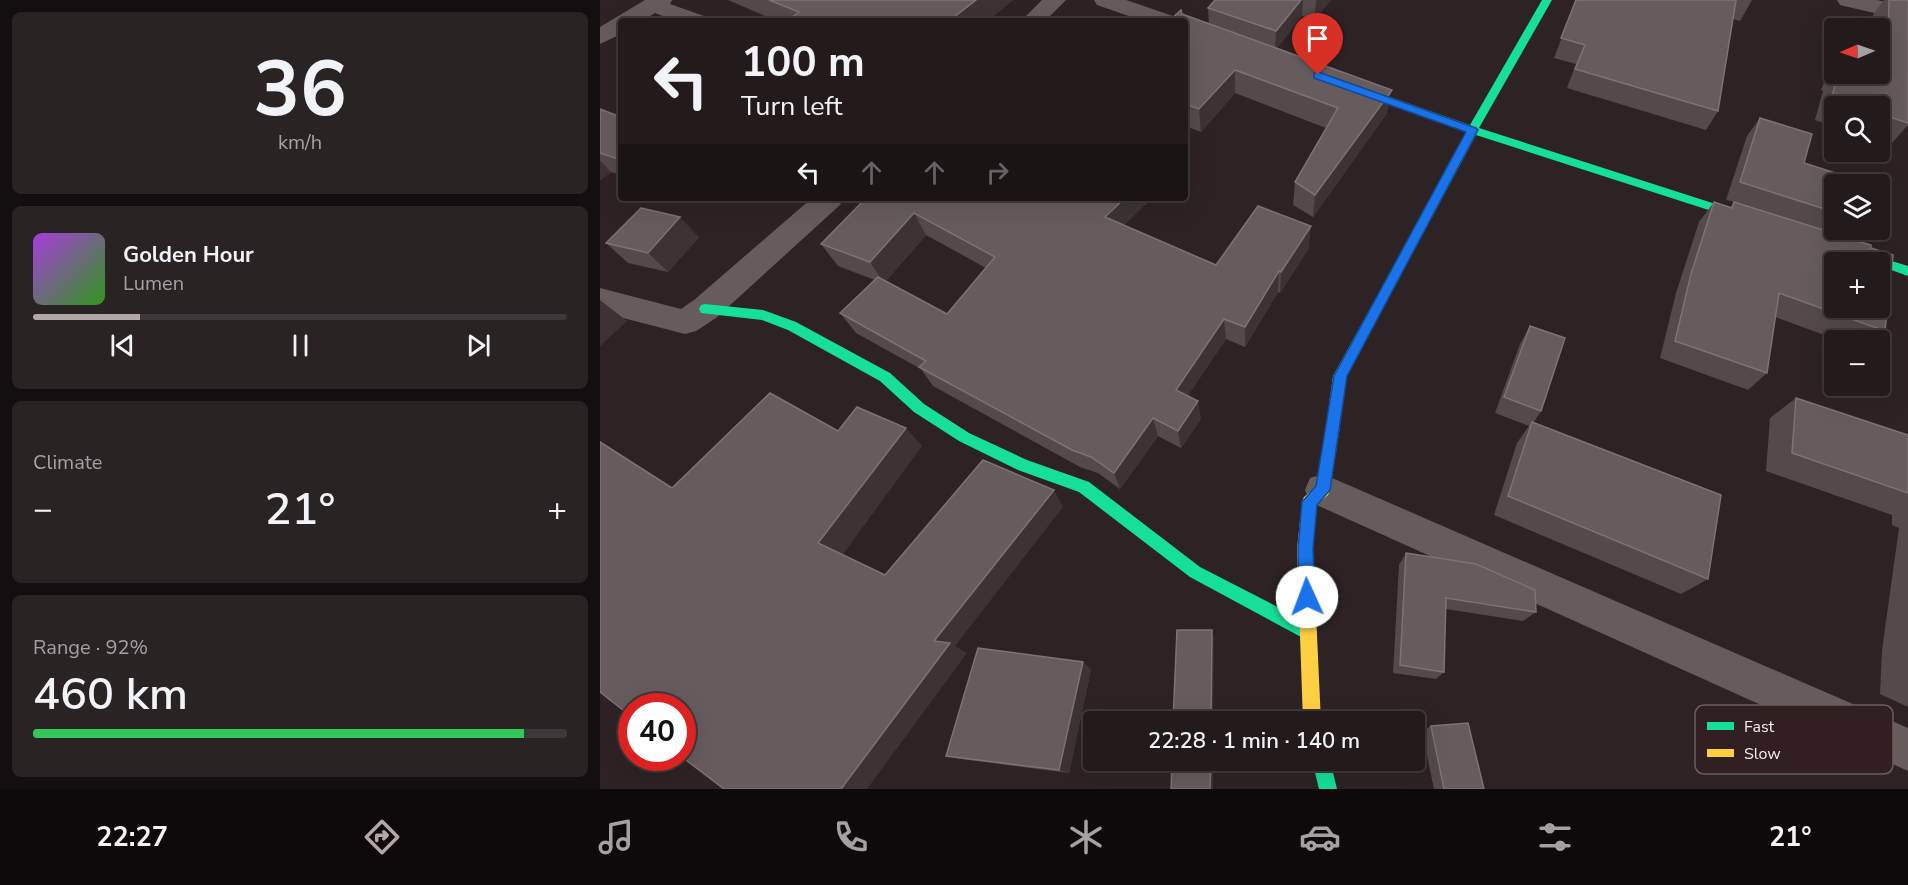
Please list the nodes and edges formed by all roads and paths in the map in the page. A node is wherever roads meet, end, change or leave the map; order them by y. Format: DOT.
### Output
graph roads {
  1 [pos="1055,0"];
  2 [pos="1105,0"];
  3 [pos="1547,0"];
  4 [pos="1848,0"];
  5 [pos="657,3"];
  6 [pos="1908,14"];
  7 [pos="631,18"];
  8 [pos="690,18"];
  9 [pos="1035,18"];
  10 [pos="1156,18"];
  11 [pos="618,26"];
  12 [pos="600,37"];
  13 [pos="1340,83"];
  14 [pos="1473,130"];
  15 [pos="827,201"];
  16 [pos="1763,224"];
  17 [pos="1841,249"];
  18 [pos="1908,271"];
  19 [pos="600,300"];
  20 [pos="705,309"];
  21 [pos="1323,490"];
  22 [pos="1309,632"];
  23 [pos="1807,705"];
  24 [pos="1312,711"];
  25 [pos="1893,743"];
  26 [pos="1908,750"];
  27 [pos="1324,771"];
  28 [pos="1328,789"];
  1 -- 9 [label="street"];
  2 -- 10 [label="street"];
  3 -- 14 [label="street"];
  4 -- 6 [label="street"];
  5 -- 7 [label="street"];
  5 -- 8 [label="street"];
  11 -- 12 [label="street"];
  13 -- 14 [label="street"];
  14 -- 16 [label="street"];
  14 -- 21 [label="street"];
  15 -- 20 [label="street"];
  17 -- 18 [label="street"];
  19 -- 20 [label="street"];
  20 -- 22 [label="street"];
  21 -- 22 [label="street"];
  21 -- 23 [label="street"];
  22 -- 24 [label="street"];
  25 -- 26 [label="street"];
  27 -- 28 [label="street"];
}
